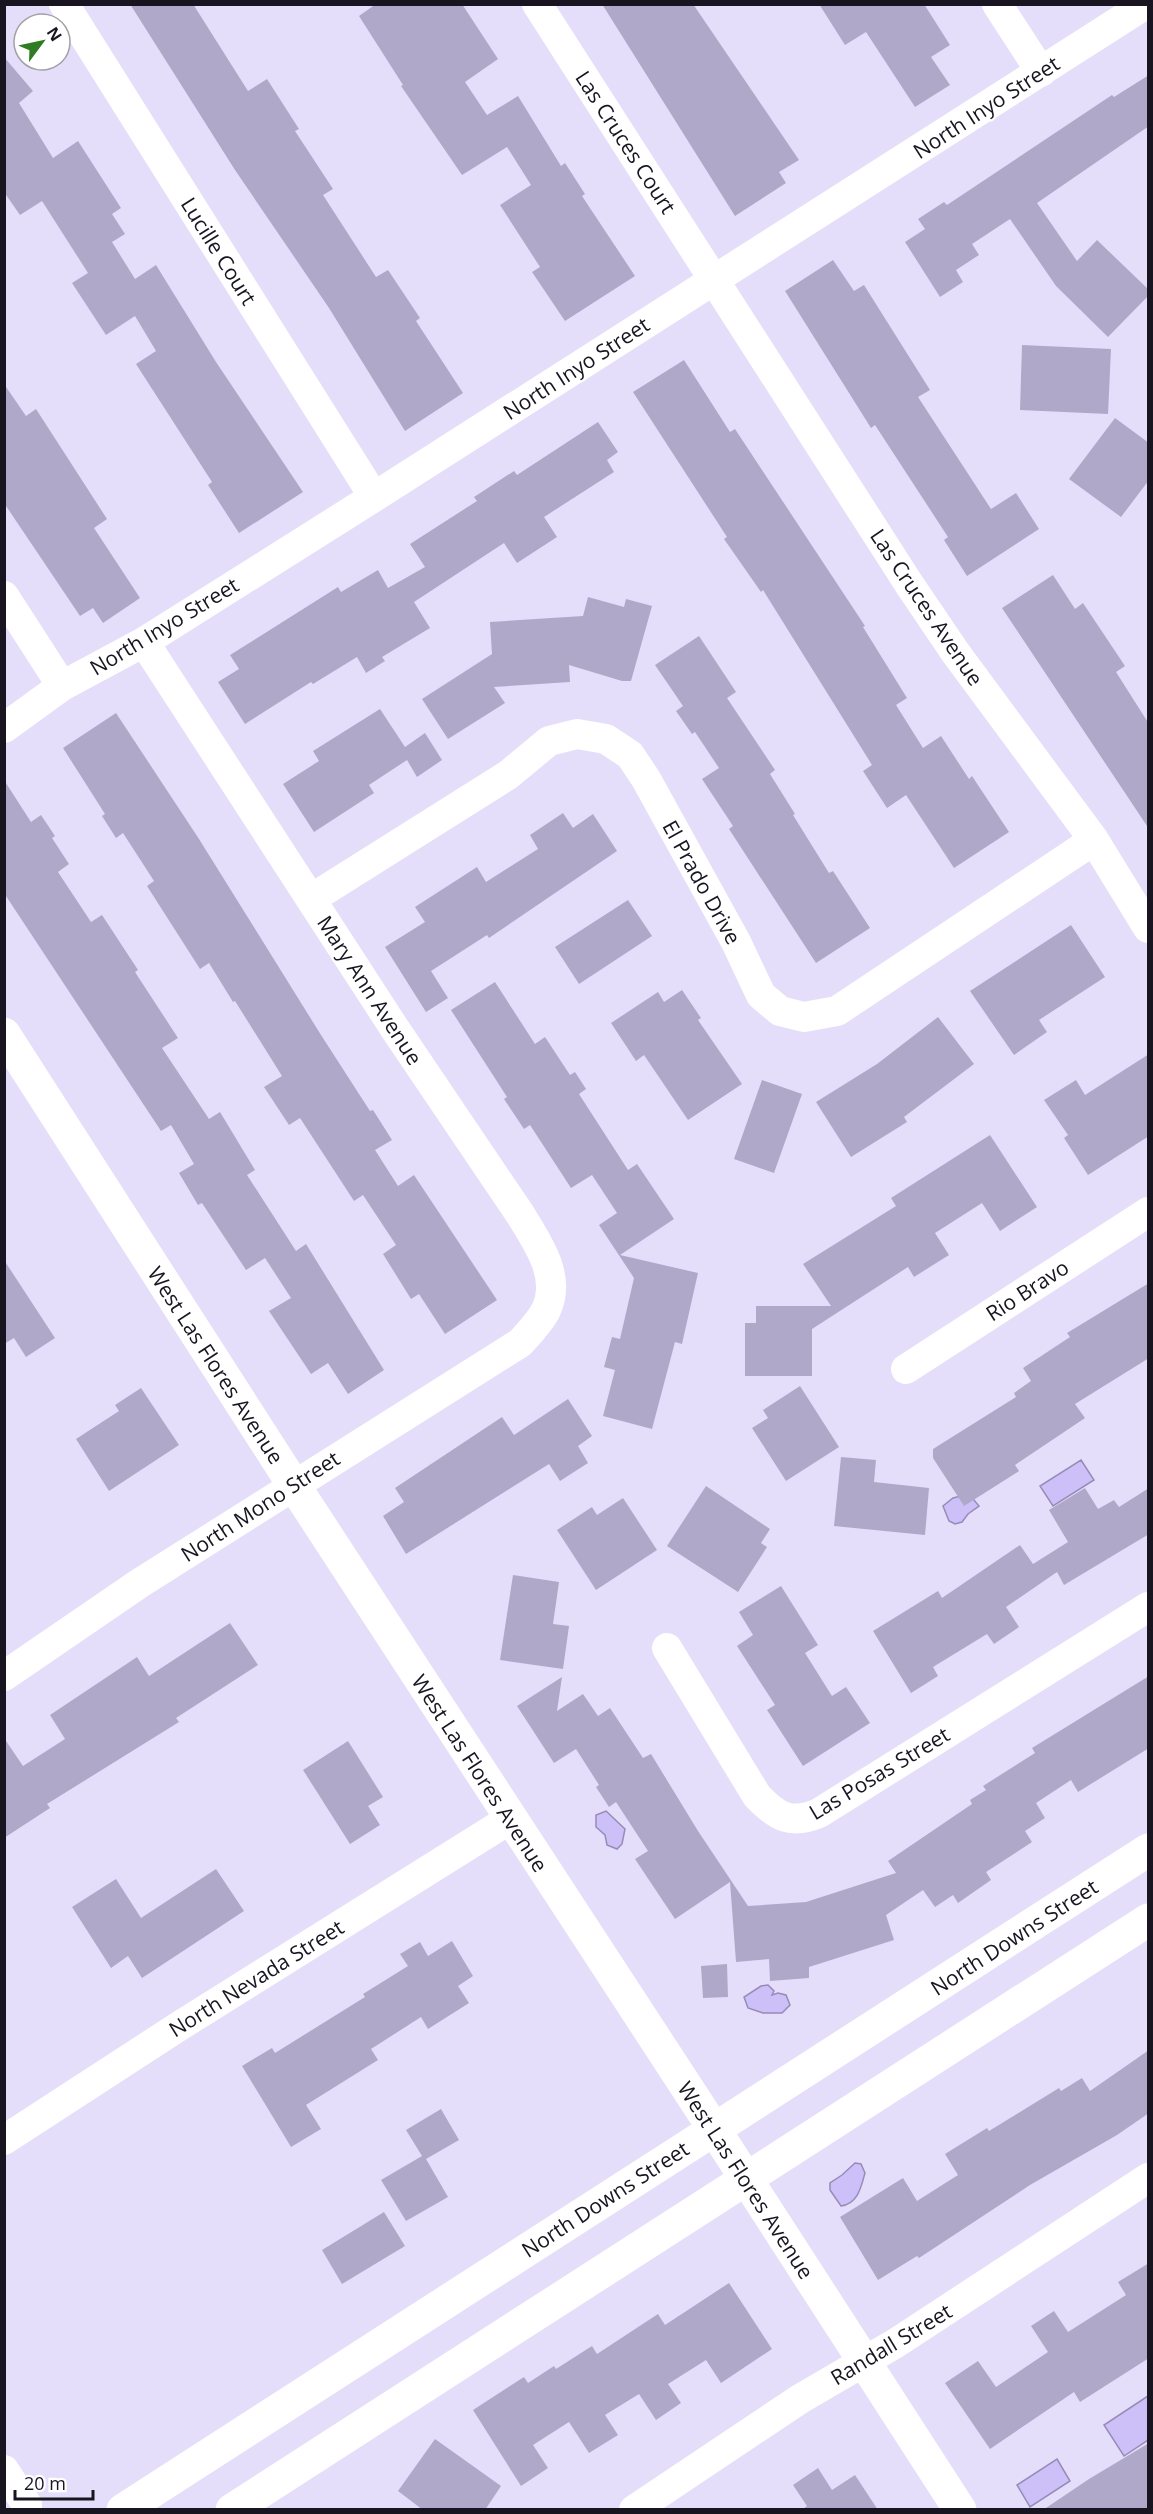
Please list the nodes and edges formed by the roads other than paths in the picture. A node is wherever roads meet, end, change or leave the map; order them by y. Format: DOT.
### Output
graph roads {
  1 [pos="64,4"];
  2 [pos="537,4"];
  3 [pos="997,4"];
  4 [pos="1146,4"];
  5 [pos="1041,72"];
  6 [pos="714,280"];
  7 [pos="374,497"];
  8 [pos="4,596"];
  9 [pos="144,642"];
  10 [pos="62,686"];
  11 [pos="4,728"];
  12 [pos="1094,840"];
  13 [pos="311,899"];
  14 [pos="1149,928"];
  15 [pos="4,1034"];
  16 [pos="1149,1212"];
  17 [pos="519,1343"];
  18 [pos="906,1369"];
  19 [pos="293,1484"];
  20 [pos="1149,1607"];
  21 [pos="667,1648"];
  22 [pos="4,1676"];
  23 [pos="510,1819"];
  24 [pos="1149,1850"];
  25 [pos="1149,1920"];
  26 [pos="714,2129"];
  27 [pos="4,2140"];
  28 [pos="1149,2178"];
  29 [pos="745,2180"];
  30 [pos="863,2361"];
  31 [pos="4,2470"];
  32 [pos="27,2505"];
  33 [pos="123,2510"];
  34 [pos="232,2510"];
  35 [pos="634,2510"];
  36 [pos="960,2510"];
  1 -- 7 [label="street, Lucille Court"];
  2 -- 6 [label="street, Las Cruces Court"];
  3 -- 5 [label="street"];
  4 -- 5 [label="street, North Inyo Street"];
  5 -- 6 [label="street, North Inyo Street"];
  6 -- 7 [label="street, North Inyo Street"];
  6 -- 12 [label="street, Las Cruces Avenue"];
  7 -- 9 [label="street, North Inyo Street"];
  8 -- 10 [label="street"];
  9 -- 10 [label="street, North Inyo Street"];
  9 -- 13 [label="street, Mary Ann Avenue"];
  10 -- 11 [label="street, North Inyo Street"];
  12 -- 13 [label="street, El Prado Drive"];
  12 -- 14 [label="street, Las Cruces Avenue"];
  13 -- 17 [label="street, Mary Ann Avenue"];
  15 -- 19 [label="main road, West Las Flores Avenue"];
  16 -- 18 [label="street, Rio Bravo"];
  17 -- 19 [label="street, North Mono Street"];
  19 -- 22 [label="street, North Mono Street"];
  19 -- 23 [label="main road, West Las Flores Avenue"];
  20 -- 21 [label="street, Las Posas Street"];
  23 -- 26 [label="main road, West Las Flores Avenue"];
  23 -- 27 [label="street, North Nevada Street"];
  24 -- 26 [label="main road, North Downs Street"];
  25 -- 29 [label="main road"];
  26 -- 29 [label="main road, West Las Flores Avenue"];
  26 -- 33 [label="main road, North Downs Street"];
  28 -- 30 [label="street, Randall Street"];
  29 -- 30 [label="main road, West Las Flores Avenue"];
  29 -- 34 [label="main road"];
  30 -- 35 [label="street, Randall Street"];
  30 -- 36 [label="main road, West Las Flores Avenue"];
  31 -- 32 [label="street"];
}
